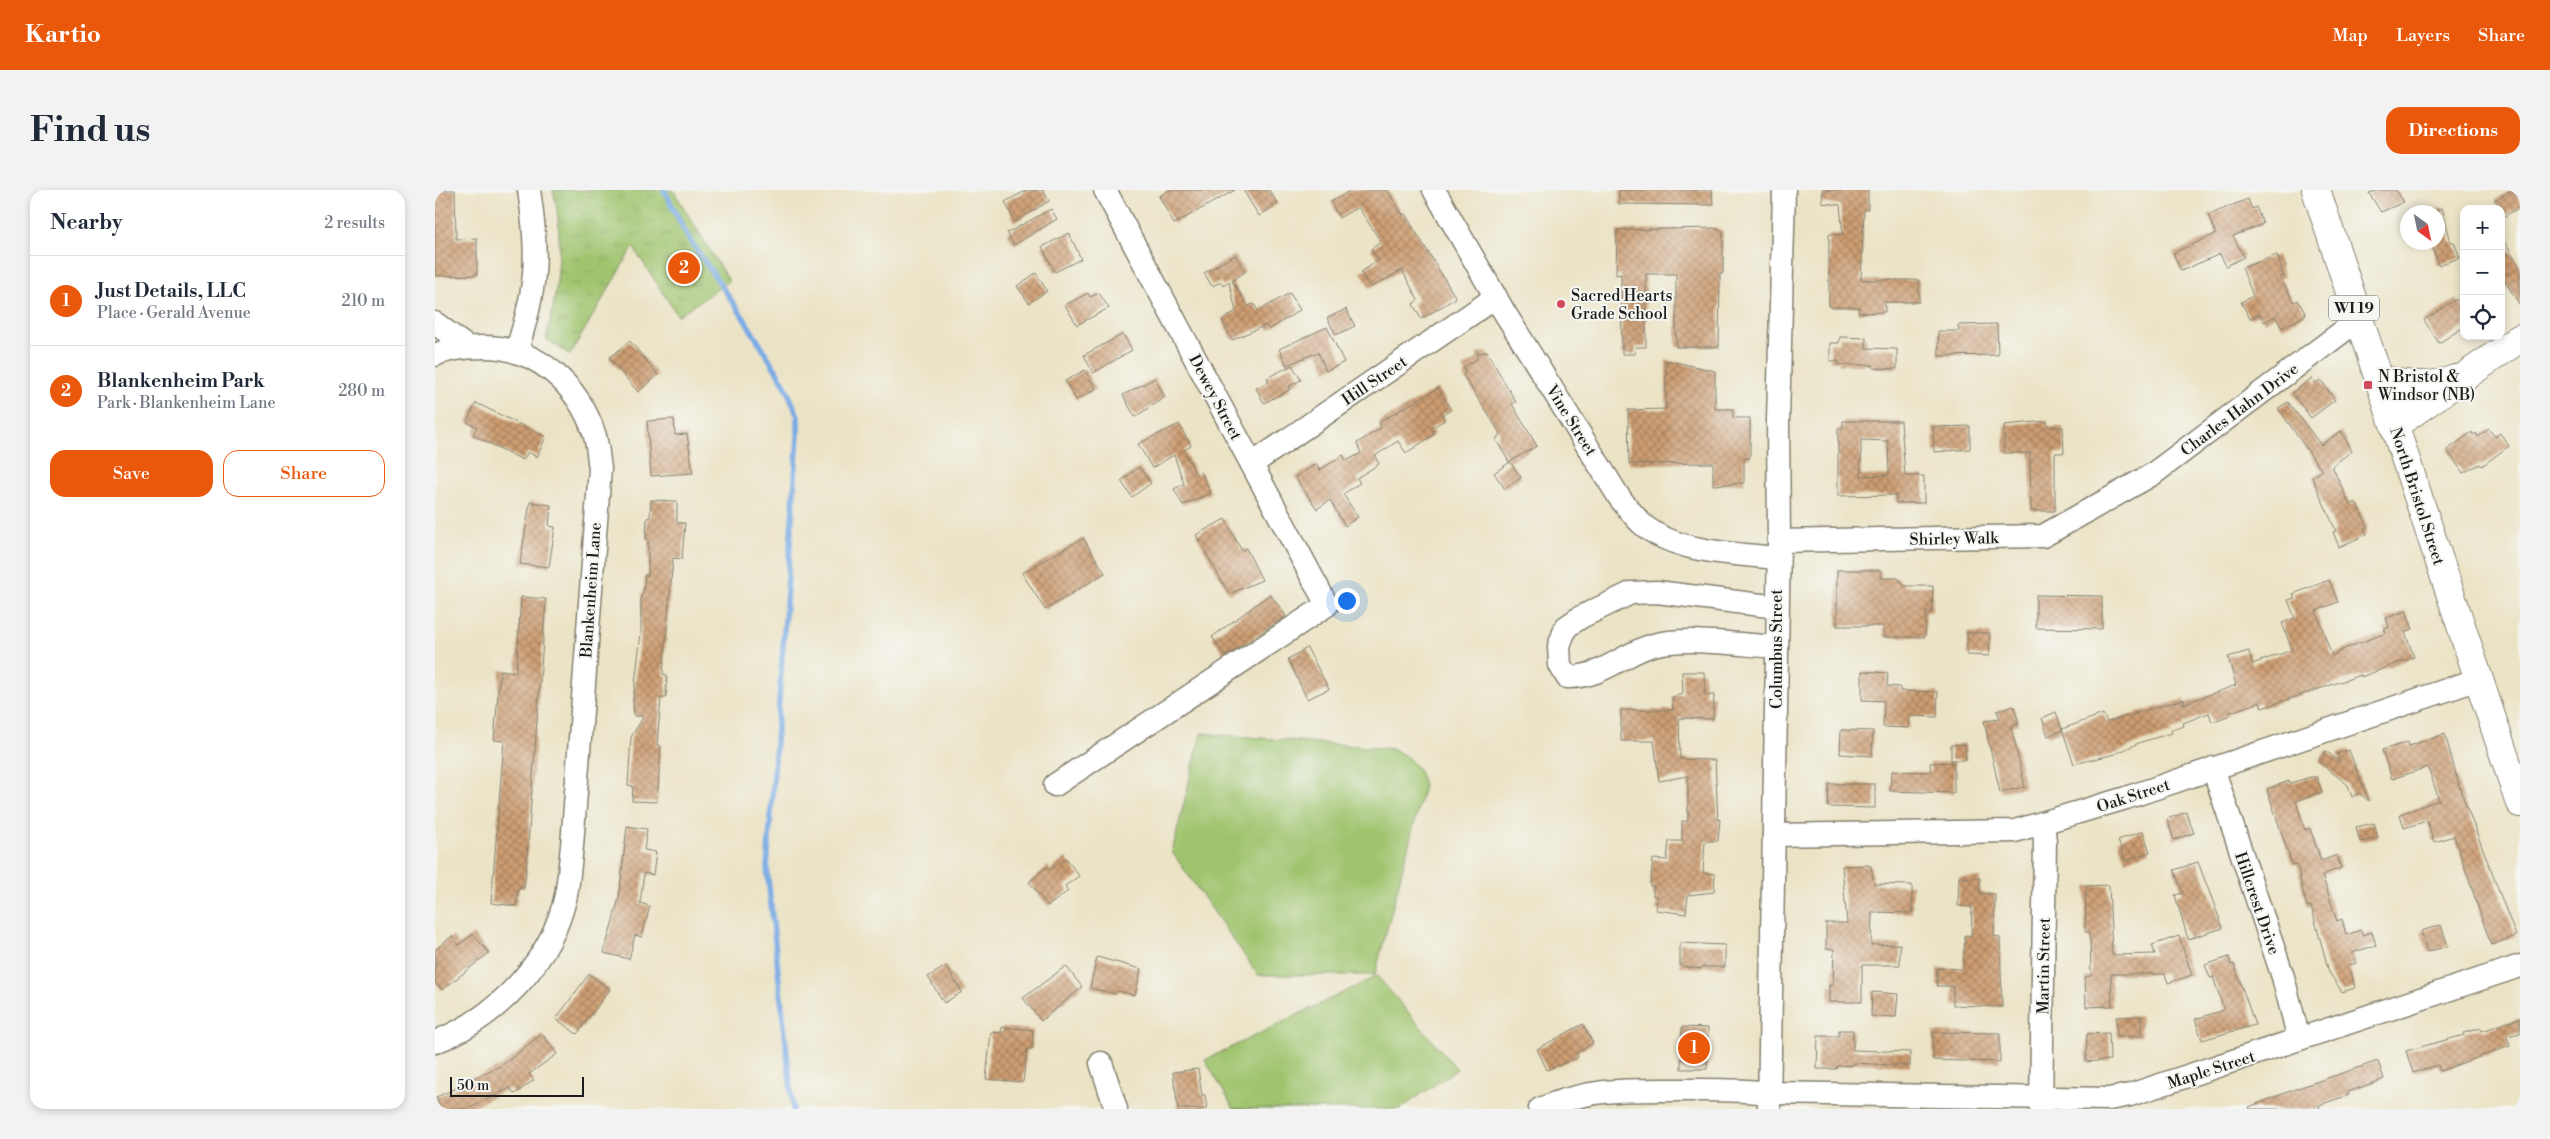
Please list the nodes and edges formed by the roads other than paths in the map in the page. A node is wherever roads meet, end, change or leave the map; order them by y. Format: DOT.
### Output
graph roads {
  1 [pos="529,190"];
  2 [pos="1105,190"];
  3 [pos="1434,190"];
  4 [pos="1784,190"];
  5 [pos="2316,190"];
  6 [pos="1496,297"];
  7 [pos="2358,320"];
  8 [pos="435,323"];
  9 [pos="2520,338"];
  10 [pos="467,347"];
  11 [pos="516,352"];
  12 [pos="435,355"];
  13 [pos="2466,375"];
  14 [pos="2379,379"];
  15 [pos="2395,425"];
  16 [pos="1252,464"];
  17 [pos="2117,493"];
  18 [pos="1778,550"];
  19 [pos="1777,606"];
  20 [pos="1777,647"];
  21 [pos="2479,679"];
  22 [pos="2213,768"];
  23 [pos="1055,785"];
  24 [pos="2520,803"];
  25 [pos="2043,823"];
  26 [pos="1774,835"];
  27 [pos="2520,966"];
  28 [pos="2299,1039"];
  29 [pos="435,1042"];
  30 [pos="1101,1063"];
  31 [pos="1770,1101"];
  32 [pos="2041,1103"];
  33 [pos="1116,1109"];
  34 [pos="1540,1109"];
  1 -- 11 [label="street"];
  2 -- 16 [label="street, Dewey Street"];
  3 -- 6 [label="street, Vine Street"];
  4 -- 18 [label="street, Columbus Street"];
  5 -- 7 [label="main road, North Bristol Street / WI 19"];
  6 -- 16 [label="street, Hill Street"];
  6 -- 18 [label="street, Vine Street"];
  7 -- 14 [label="main road, North Bristol Street / WI 19"];
  7 -- 17 [label="street, Charles Hahn Drive"];
  8 -- 10 [label="street"];
  9 -- 13 [label="main road"];
  10 -- 11 [label="street, Blankenheim Lane"];
  10 -- 12 [label="street, Blankenheim Lane"];
  11 -- 29 [label="street, Blankenheim Lane"];
  13 -- 14 [label="main road"];
  13 -- 15 [label="main road"];
  14 -- 15 [label="main road, North Bristol Street / WI 19"];
  15 -- 21 [label="main road, North Bristol Street"];
  16 -- 23 [label="street, Dewey Street"];
  17 -- 18 [label="street, Shirley Walk"];
  18 -- 19 [label="street, Columbus Street"];
  19 -- 20 [label="street, Columbus Street"];
  19 -- 20 [label="street"];
  20 -- 26 [label="street, Columbus Street"];
  21 -- 22 [label="street, Oak Street"];
  21 -- 24 [label="main road, North Bristol Street"];
  22 -- 25 [label="street, Oak Street"];
  22 -- 28 [label="street, Hillcrest Drive"];
  25 -- 26 [label="street, Oak Street"];
  25 -- 32 [label="street, Martin Street"];
  26 -- 31 [label="street, Columbus Street"];
  27 -- 28 [label="street, Maple Street"];
  28 -- 32 [label="street, Maple Street"];
  30 -- 33 [label="street"];
  31 -- 32 [label="street, Maple Street"];
  31 -- 34 [label="street, Maple Street"];
}
